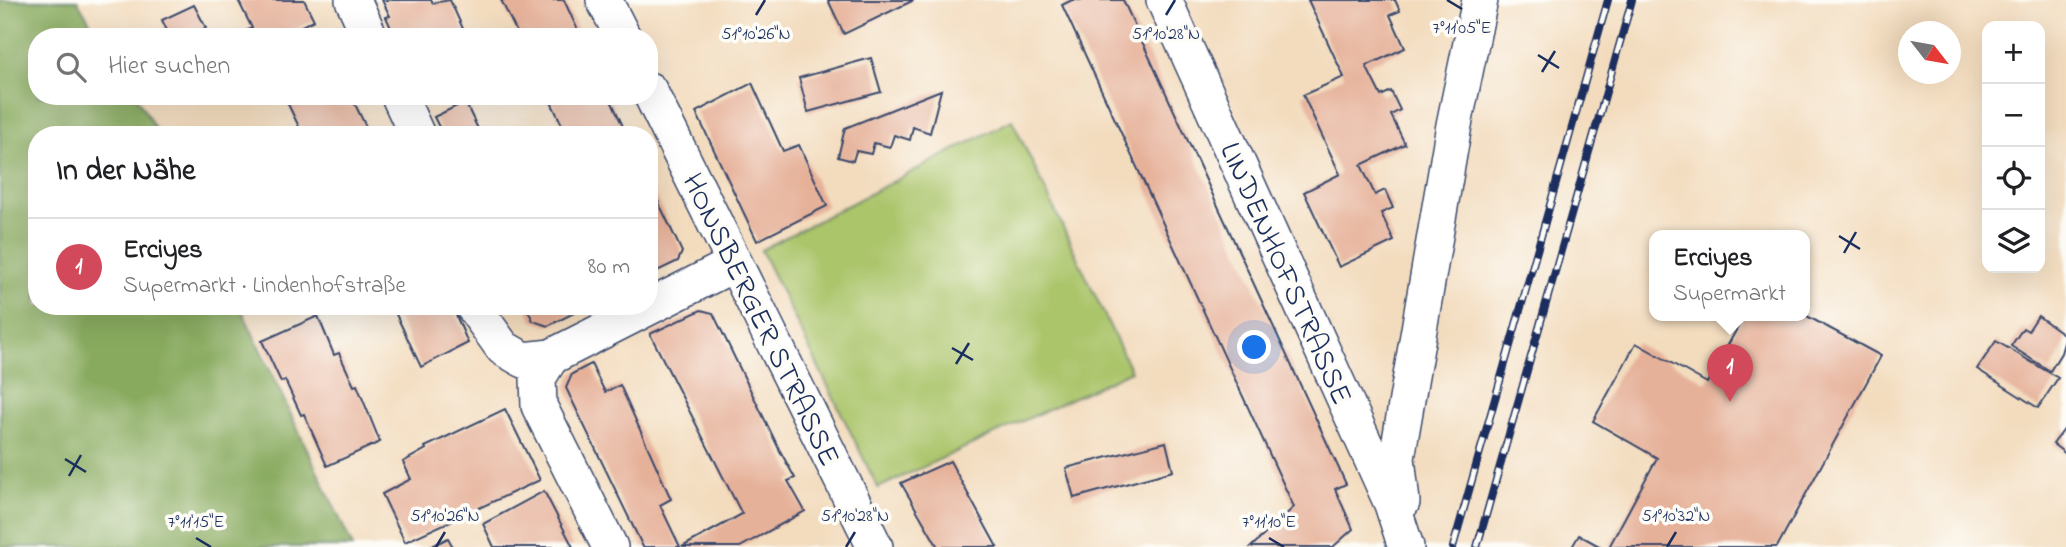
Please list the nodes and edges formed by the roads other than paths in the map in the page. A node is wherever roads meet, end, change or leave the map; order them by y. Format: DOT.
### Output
graph roads {
  1 [pos="353,0"];
  2 [pos="604,0"];
  3 [pos="1164,0"];
  4 [pos="1480,0"];
  5 [pos="366,28"];
  6 [pos="618,28"];
  7 [pos="403,105"];
  8 [pos="656,105"];
  9 [pos="413,126"];
  10 [pos="734,264"];
  11 [pos="658,303"];
  12 [pos="479,315"];
  13 [pos="634,315"];
  14 [pos="551,357"];
  15 [pos="610,547"];
  16 [pos="875,547"];
  17 [pos="1406,547"];
  1 -- 5 [label="street"];
  2 -- 6 [label="street"];
  3 -- 17 [label="street, LINDENHOFSTRASSE"];
  4 -- 17 [label="street, LINDENHOFSTRASSE"];
  7 -- 9 [label="street"];
  8 -- 10 [label="street, HONSBERGER STRASSE"];
  10 -- 11 [label="street"];
  10 -- 16 [label="street, HONSBERGER STRASSE"];
  12 -- 14 [label="street"];
  13 -- 14 [label="street"];
  14 -- 15 [label="street"];
}
